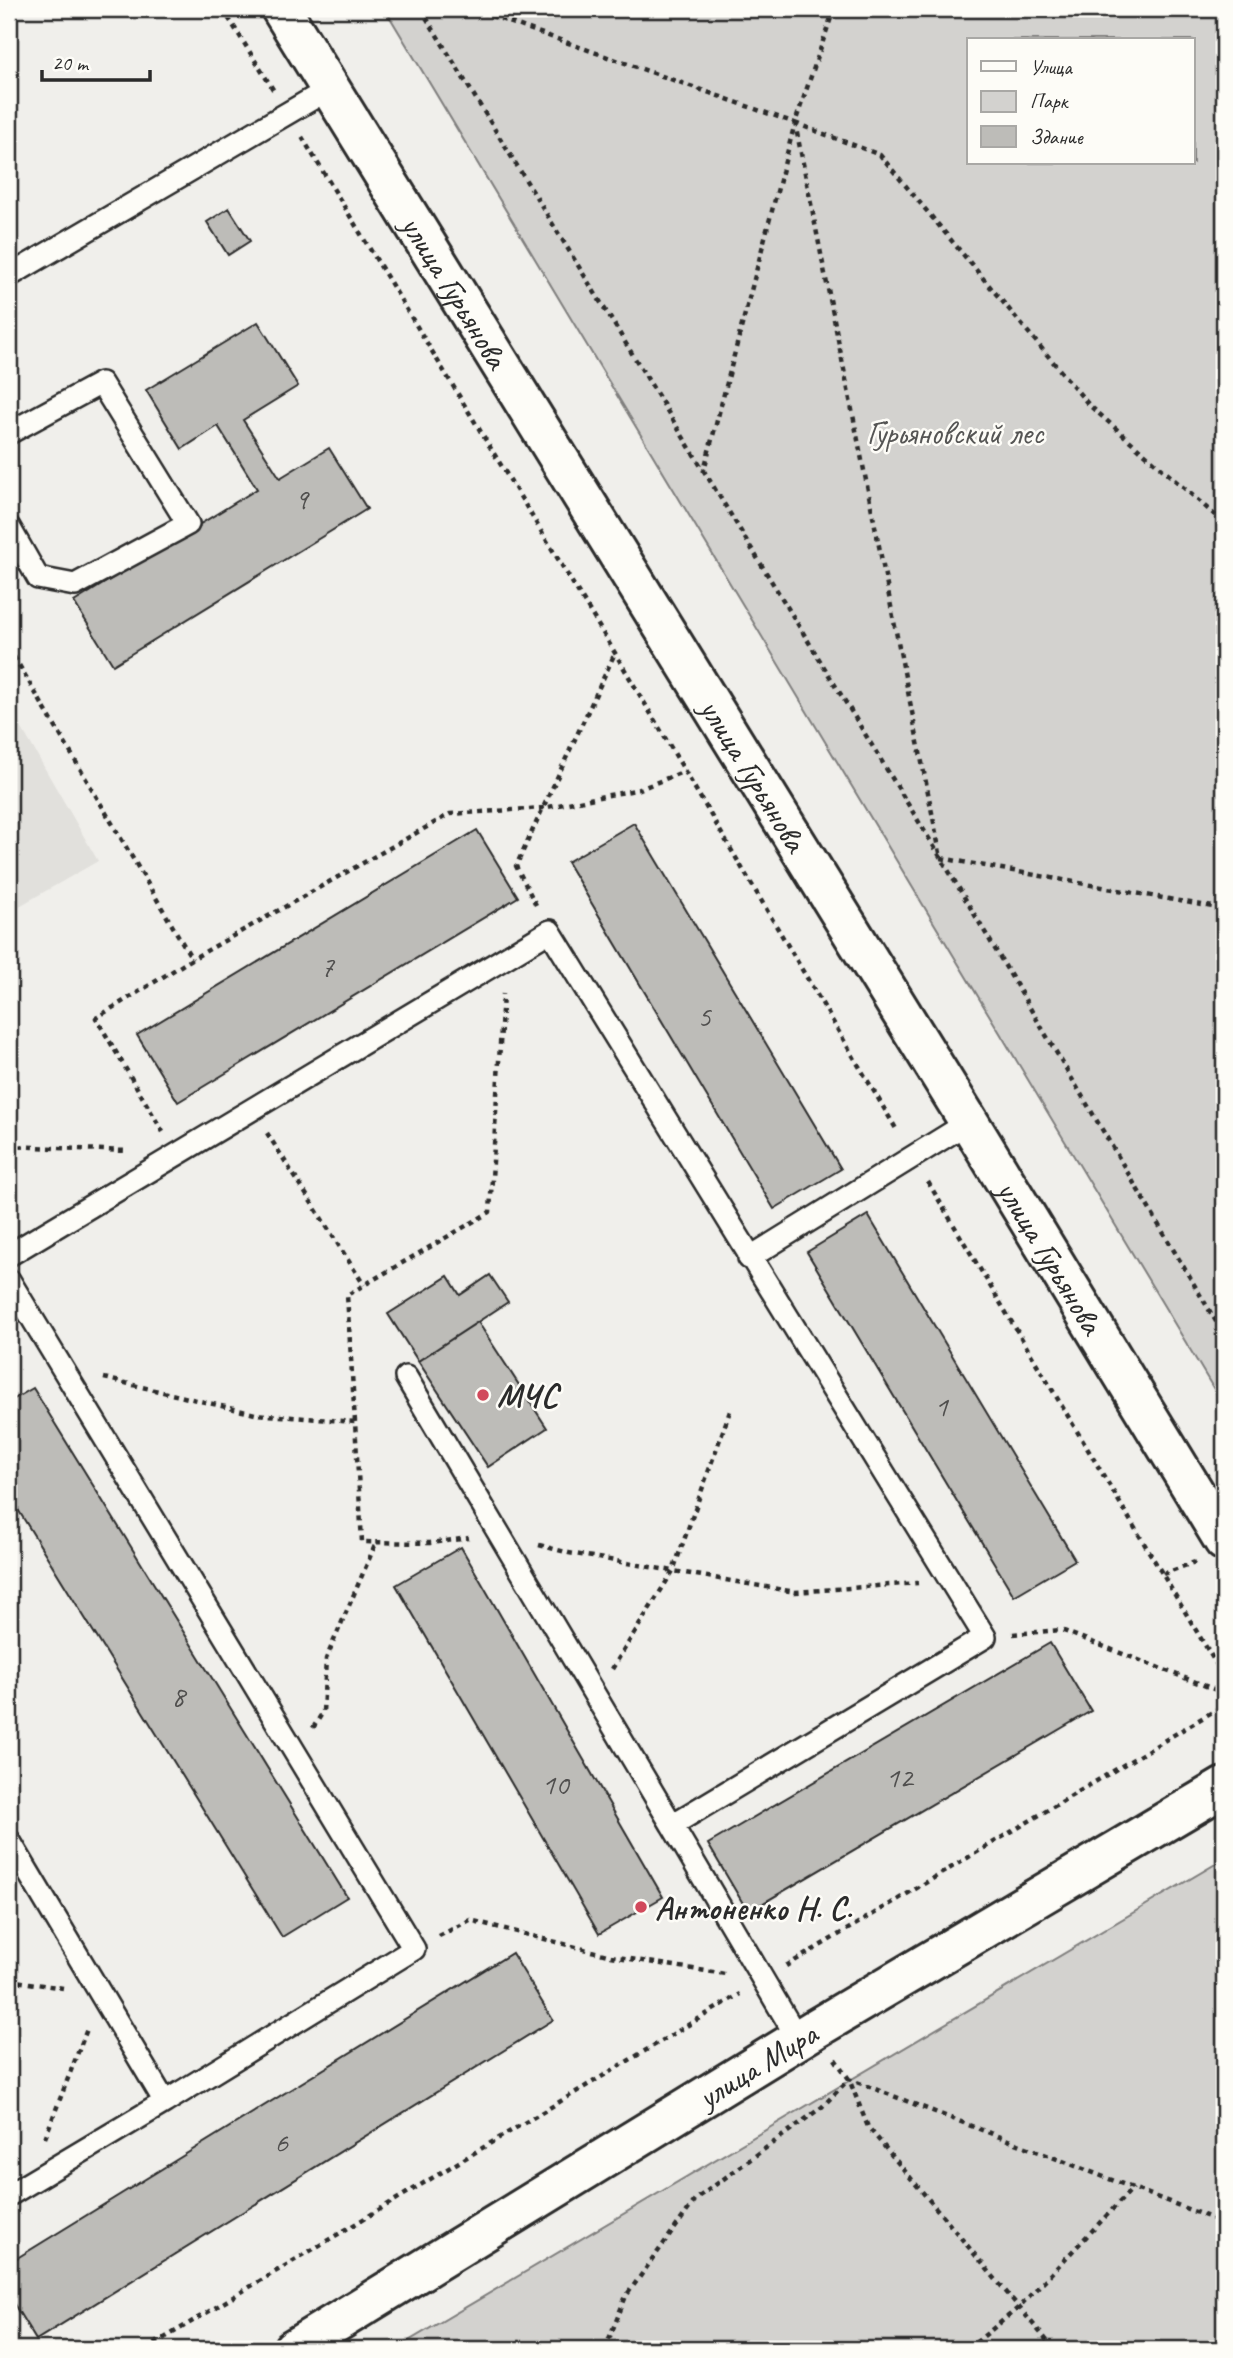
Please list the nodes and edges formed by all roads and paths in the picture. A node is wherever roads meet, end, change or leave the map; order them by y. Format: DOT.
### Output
graph roads {
  1 [pos="223,9"];
  2 [pos="281,9"];
  3 [pos="421,9"];
  4 [pos="472,9"];
  5 [pos="834,9"];
  6 [pos="329,89"];
  7 [pos="287,112"];
  8 [pos="795,123"];
  9 [pos="9,276"];
  10 [pos="9,433"];
  11 [pos="704,470"];
  12 [pos="1224,523"];
  13 [pos="9,527"];
  14 [pos="9,649"];
  15 [pos="615,653"];
  16 [pos="685,771"];
  17 [pos="543,808"];
  18 [pos="941,858"];
  19 [pos="1224,909"];
  20 [pos="550,931"];
  21 [pos="505,958"];
  22 [pos="192,959"];
  23 [pos="251,1108"];
  24 [pos="969,1122"];
  25 [pos="9,1146"];
  26 [pos="176,1153"];
  27 [pos="913,1157"];
  28 [pos="9,1255"];
  29 [pos="749,1258"];
  30 [pos="9,1280"];
  31 [pos="364,1285"];
  32 [pos="1224,1335"];
  33 [pos="407,1377"];
  34 [pos="730,1411"];
  35 [pos="355,1422"];
  36 [pos="1224,1541"];
  37 [pos="376,1542"];
  38 [pos="985,1637"];
  39 [pos="1224,1677"];
  40 [pos="1224,1692"];
  41 [pos="595,1696"];
  42 [pos="1224,1705"];
  43 [pos="296,1755"];
  44 [pos="1224,1787"];
  45 [pos="672,1825"];
  46 [pos="9,1840"];
  47 [pos="414,1950"];
  48 [pos="9,1980"];
  49 [pos="763,1980"];
  50 [pos="101,1994"];
  51 [pos="806,2034"];
  52 [pos="849,2079"];
  53 [pos="165,2102"];
  54 [pos="28,2183"];
  55 [pos="1133,2188"];
  56 [pos="9,2195"];
  57 [pos="1224,2223"];
  58 [pos="1018,2308"];
  59 [pos="146,2349"];
  60 [pos="293,2349"];
  61 [pos="605,2349"];
  62 [pos="968,2349"];
  63 [pos="1054,2349"];
  1 -- 7 [label="path"];
  2 -- 6 [label="street, улица Гурьянова"];
  3 -- 11 [label="path"];
  4 -- 8 [label="path"];
  5 -- 8 [label="path"];
  6 -- 7 [label="lane"];
  6 -- 24 [label="street, улица Гурьянова"];
  7 -- 9 [label="lane"];
  7 -- 15 [label="path"];
  8 -- 11 [label="path"];
  8 -- 12 [label="path"];
  8 -- 18 [label="path"];
  10 -- 13 [label="lane"];
  11 -- 18 [label="path"];
  14 -- 22 [label="path"];
  15 -- 16 [label="path"];
  15 -- 17 [label="path"];
  16 -- 17 [label="path"];
  16 -- 27 [label="path"];
  17 -- 20 [label="path"];
  17 -- 22 [label="path"];
  18 -- 19 [label="path"];
  18 -- 32 [label="path"];
  20 -- 21 [label="lane"];
  20 -- 29 [label="lane"];
  21 -- 23 [label="lane"];
  21 -- 31 [label="path"];
  22 -- 26 [label="path"];
  23 -- 26 [label="lane"];
  23 -- 31 [label="path"];
  24 -- 27 [label="lane"];
  24 -- 36 [label="street, улица Гурьянова"];
  25 -- 26 [label="path"];
  26 -- 28 [label="lane"];
  27 -- 29 [label="lane"];
  27 -- 39 [label="path"];
  29 -- 38 [label="lane"];
  30 -- 43 [label="lane"];
  31 -- 35 [label="path"];
  33 -- 41 [label="lane"];
  34 -- 41 [label="path"];
  37 -- 43 [label="path"];
  38 -- 40 [label="path"];
  38 -- 45 [label="lane"];
  41 -- 45 [label="lane"];
  42 -- 49 [label="path"];
  43 -- 47 [label="lane"];
  44 -- 51 [label="street, улица Мира"];
  45 -- 49 [label="lane"];
  46 -- 50 [label="lane"];
  47 -- 49 [label="path"];
  47 -- 53 [label="lane"];
  48 -- 50 [label="path"];
  49 -- 51 [label="lane"];
  49 -- 59 [label="path"];
  50 -- 53 [label="lane"];
  50 -- 54 [label="path"];
  51 -- 52 [label="path"];
  51 -- 60 [label="street, улица Мира"];
  52 -- 55 [label="path"];
  52 -- 58 [label="path"];
  52 -- 61 [label="path"];
  53 -- 54 [label="lane"];
  54 -- 56 [label="lane"];
  55 -- 57 [label="path"];
  55 -- 58 [label="path"];
  58 -- 62 [label="path"];
  58 -- 63 [label="path"];
}
